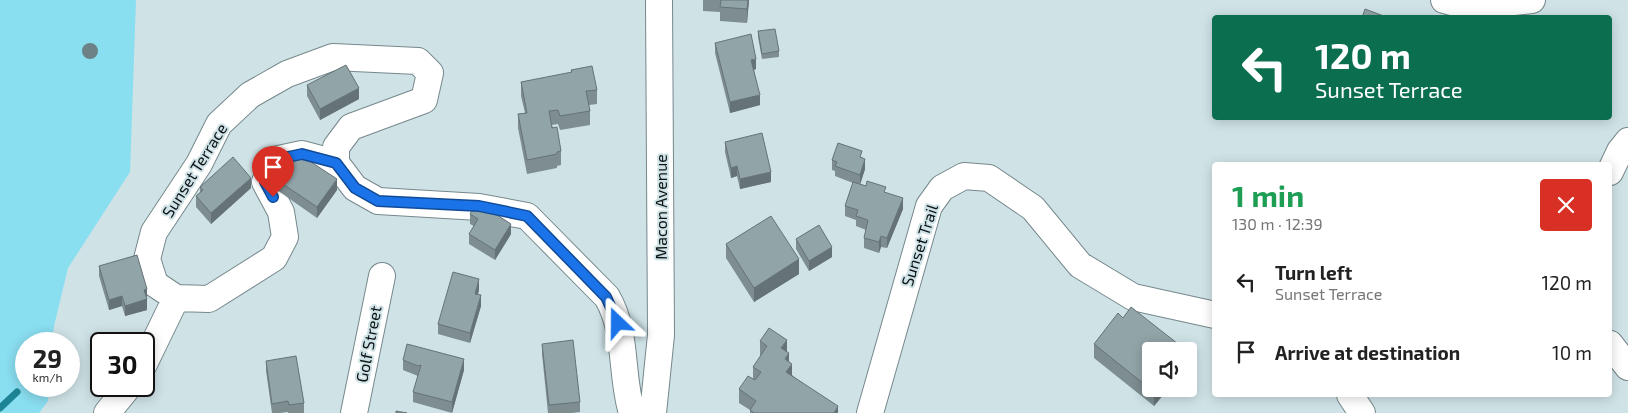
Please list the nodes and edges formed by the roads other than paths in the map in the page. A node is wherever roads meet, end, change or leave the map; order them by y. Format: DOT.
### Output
graph roads {
  1 [pos="659,0"];
  2 [pos="1444,0"];
  3 [pos="1532,0"];
  4 [pos="1628,141"];
  5 [pos="336,163"];
  6 [pos="1612,168"];
  7 [pos="382,276"];
  8 [pos="176,298"];
  9 [pos="1212,315"];
  10 [pos="155,341"];
  11 [pos="1612,347"];
  12 [pos="1628,367"];
  13 [pos="120,397"];
  14 [pos="1351,397"];
  15 [pos="107,413"];
  16 [pos="354,413"];
  17 [pos="632,413"];
  18 [pos="653,413"];
  19 [pos="870,413"];
  20 [pos="1362,413"];
  1 -- 18 [label="street, Macon Avenue"];
  2 -- 3 [label="street"];
  4 -- 6 [label="street"];
  5 -- 8 [label="street"];
  5 -- 8 [label="street, Sunset Terrace"];
  5 -- 17 [label="street"];
  7 -- 16 [label="street, Golf Street"];
  8 -- 10 [label="street"];
  9 -- 19 [label="street, Sunset Trail"];
  11 -- 12 [label="street"];
  13 -- 15 [label="street"];
  14 -- 20 [label="street"];
}
